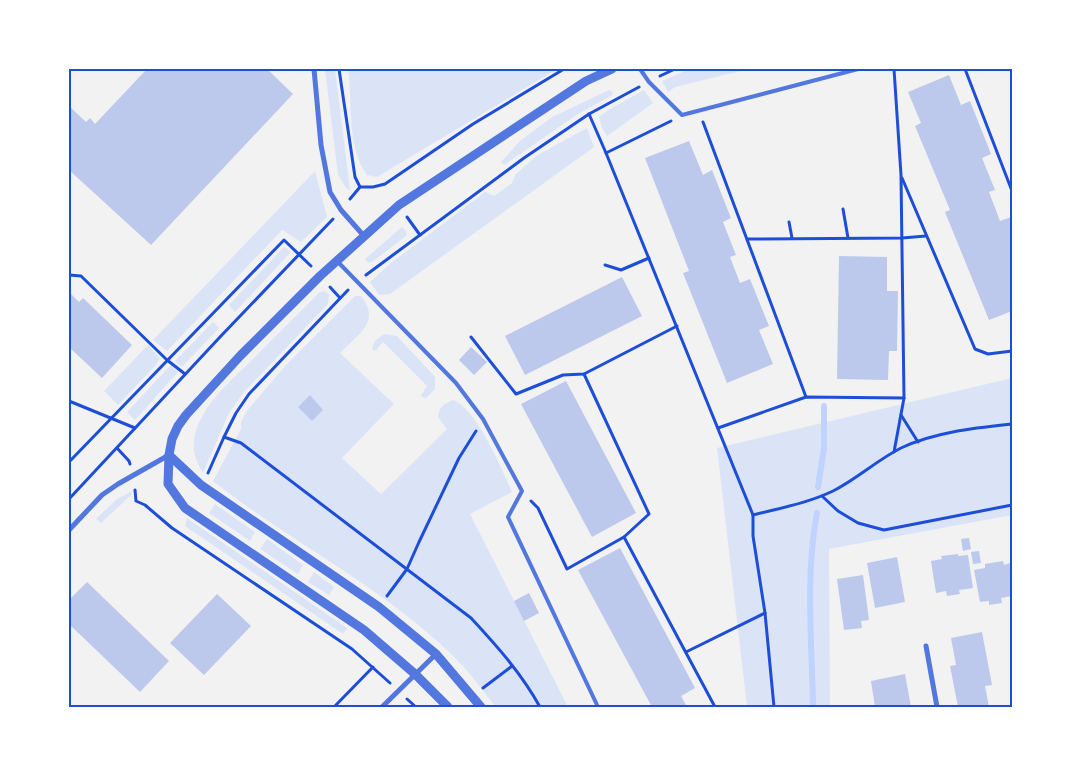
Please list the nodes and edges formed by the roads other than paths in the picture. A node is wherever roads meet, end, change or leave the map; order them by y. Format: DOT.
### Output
graph roads {
  1 [pos="314,69"];
  2 [pos="612,69"];
  3 [pos="640,69"];
  4 [pos="858,69"];
  5 [pos="364,236"];
  6 [pos="336,261"];
  7 [pos="169,456"];
  8 [pos="69,530"];
  9 [pos="926,646"];
  10 [pos="436,654"];
  11 [pos="415,674"];
  12 [pos="382,707"];
  13 [pos="448,707"];
  14 [pos="481,707"];
  15 [pos="598,707"];
  16 [pos="937,707"];
  1 -- 5 [label="street"];
  2 -- 5 [label="street"];
  3 -- 4 [label="lane"];
  5 -- 6 [label="street"];
  6 -- 7 [label="street"];
  6 -- 15 [label="lane"];
  7 -- 8 [label="street"];
  7 -- 10 [label="street"];
  7 -- 11 [label="street"];
  9 -- 16 [label="street"];
  10 -- 11 [label="street"];
  10 -- 14 [label="street"];
  11 -- 12 [label="street"];
  11 -- 13 [label="street"];
}
